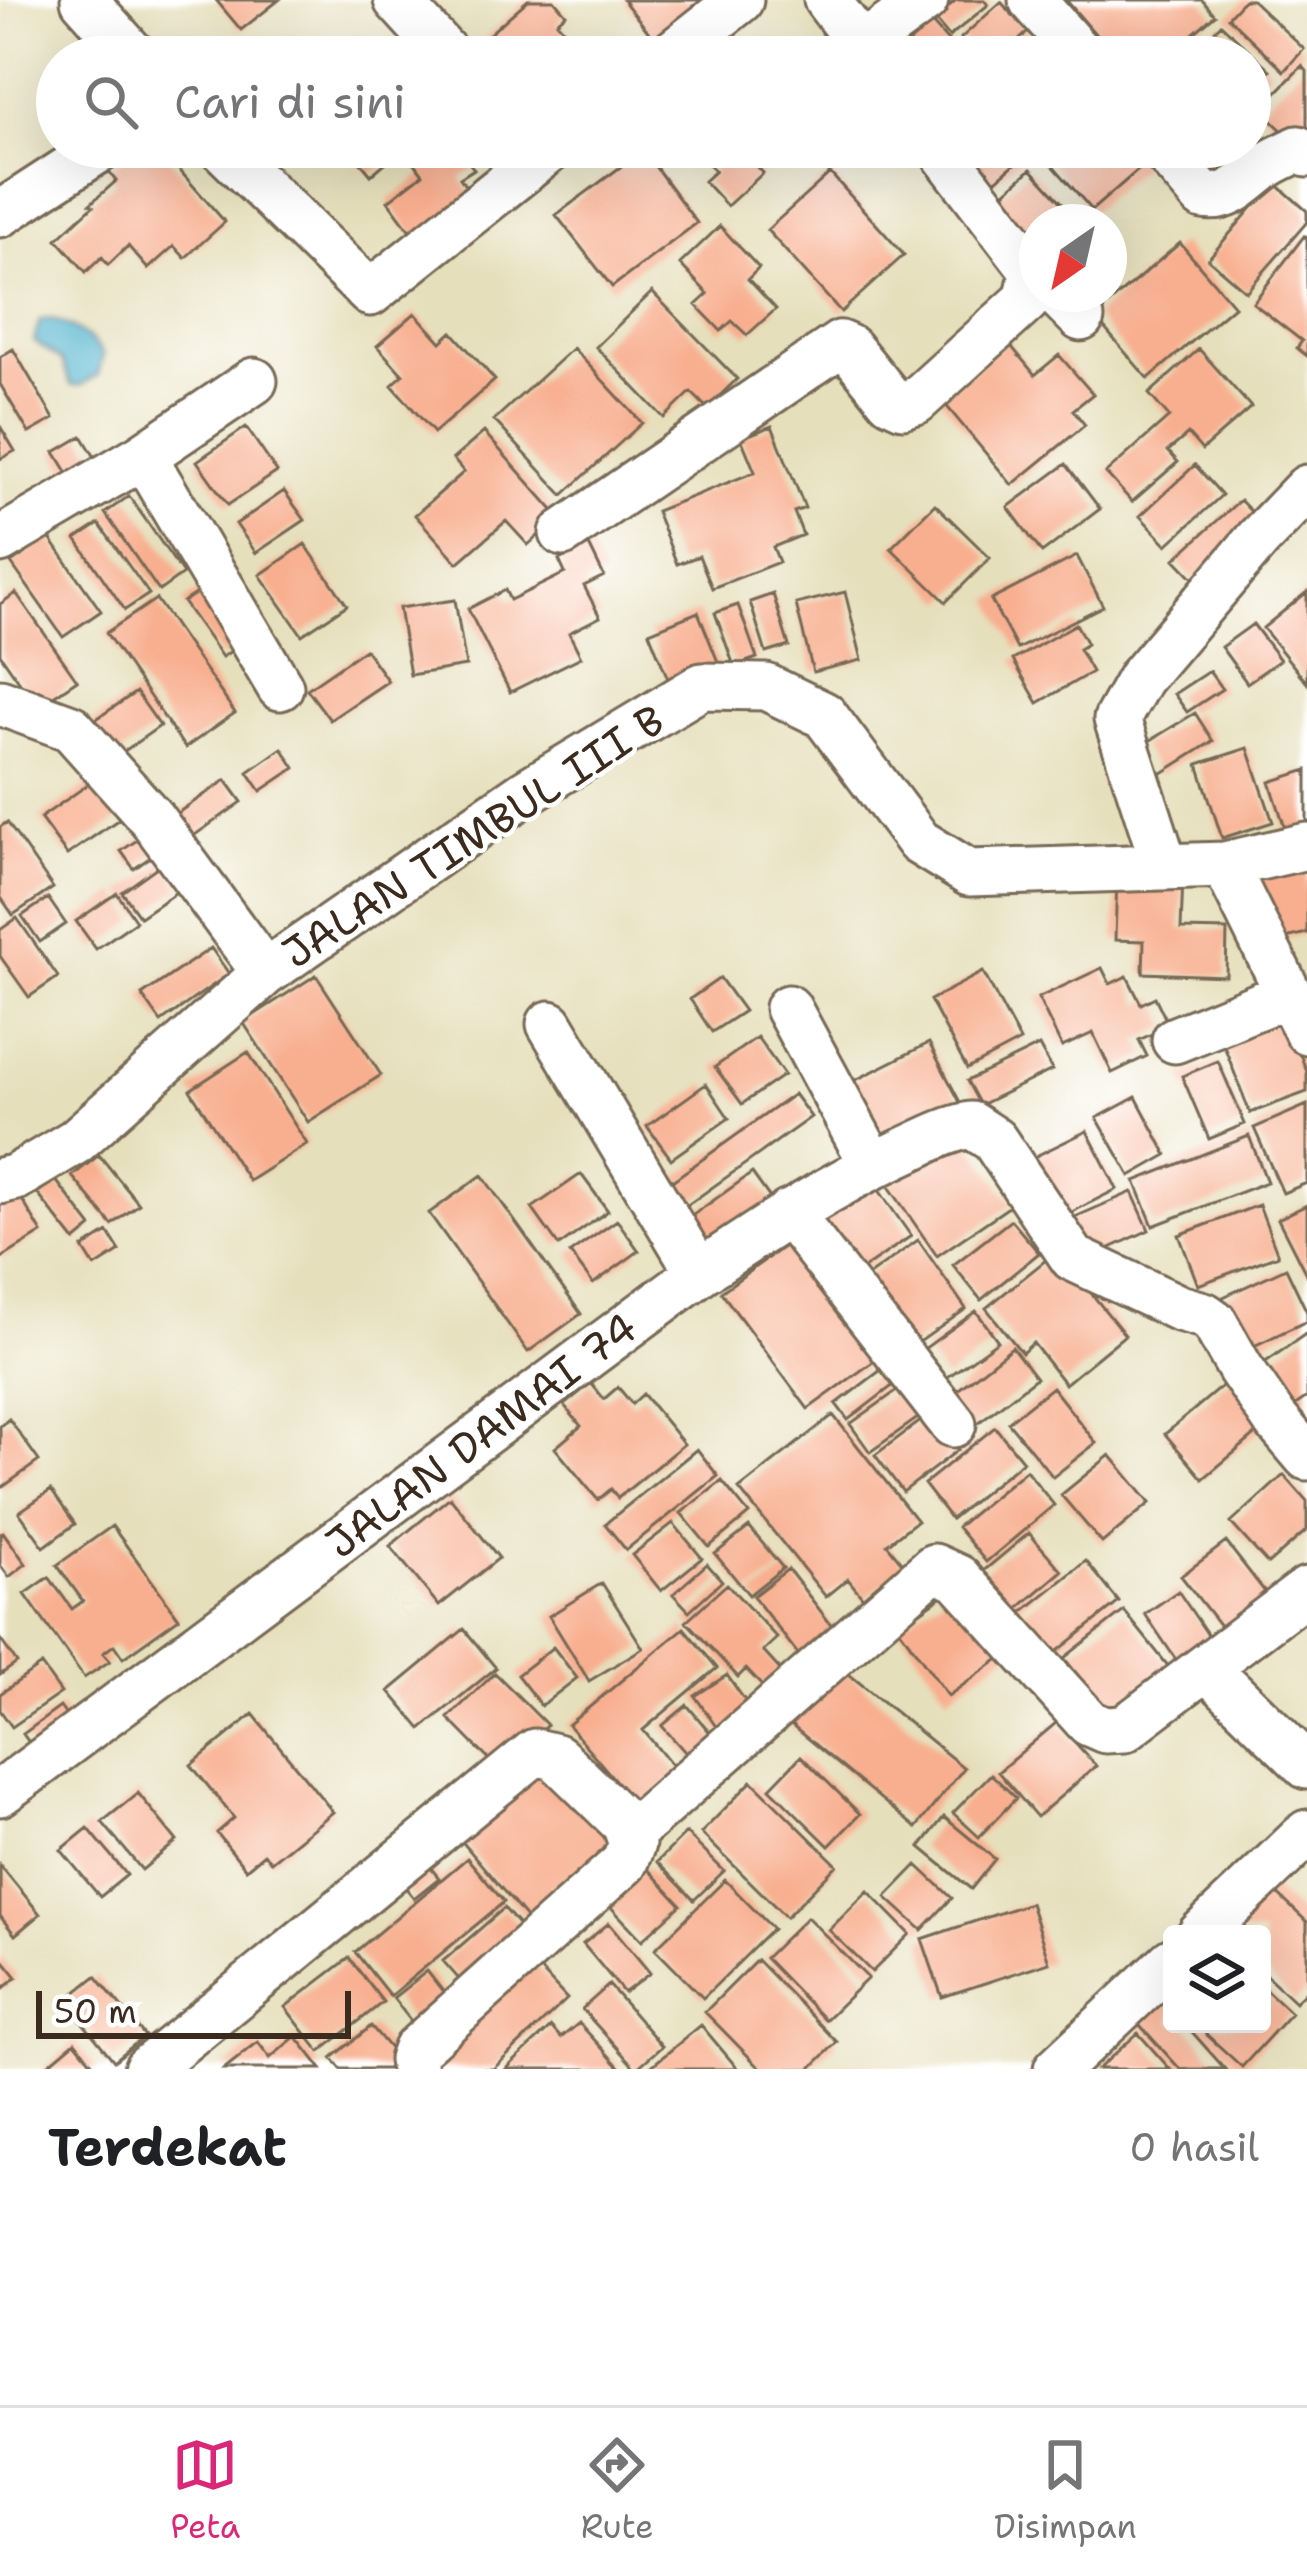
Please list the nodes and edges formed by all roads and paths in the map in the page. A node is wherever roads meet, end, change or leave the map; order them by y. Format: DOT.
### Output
graph roads {
  1 [pos="84,0"];
  2 [pos="397,0"];
  3 [pos="740,0"];
  4 [pos="827,0"];
  5 [pos="925,0"];
  6 [pos="1032,0"];
  7 [pos="116,36"];
  8 [pos="429,36"];
  9 [pos="695,36"];
  10 [pos="854,36"];
  11 [pos="884,36"];
  12 [pos="1064,36"];
  13 [pos="1307,154"];
  14 [pos="1271,163"];
  15 [pos="71,168"];
  16 [pos="242,168"];
  17 [pos="519,168"];
  18 [pos="956,168"];
  19 [pos="1179,168"];
  20 [pos="1263,168"];
  21 [pos="0,214"];
  22 [pos="1019,248"];
  23 [pos="1019,308"];
  24 [pos="254,381"];
  25 [pos="143,456"];
  26 [pos="1307,488"];
  27 [pos="563,533"];
  28 [pos="0,540"];
  29 [pos="280,687"];
  30 [pos="0,702"];
  31 [pos="1307,846"];
  32 [pos="1226,865"];
  33 [pos="1165,867"];
  34 [pos="265,973"];
  35 [pos="788,1007"];
  36 [pos="1297,1013"];
  37 [pos="550,1024"];
  38 [pos="1175,1040"];
  39 [pos="873,1165"];
  40 [pos="0,1181"];
  41 [pos="789,1213"];
  42 [pos="699,1273"];
  43 [pos="953,1424"];
  44 [pos="1307,1456"];
  45 [pos="1307,1590"];
  46 [pos="1206,1667"];
  47 [pos="1307,1766"];
  48 [pos="1,1790"];
  49 [pos="630,1834"];
  50 [pos="1306,1835"];
  51 [pos="1211,1925"];
  52 [pos="1163,1969"];
  53 [pos="147,2069"];
  54 [pos="414,2069"];
  55 [pos="1057,2069"];
  1 -- 7 [label="street"];
  2 -- 8 [label="street"];
  3 -- 9 [label="street"];
  4 -- 10 [label="street"];
  5 -- 11 [label="street"];
  6 -- 12 [label="street"];
  13 -- 14 [label="street"];
  15 -- 21 [label="street"];
  16 -- 17 [label="street"];
  18 -- 22 [label="street"];
  19 -- 20 [label="street"];
  23 -- 27 [label="street"];
  24 -- 25 [label="street"];
  25 -- 28 [label="street"];
  25 -- 29 [label="street"];
  26 -- 33 [label="street"];
  30 -- 34 [label="street"];
  31 -- 32 [label="street"];
  32 -- 33 [label="street, JALAN TIMBUL III B"];
  32 -- 36 [label="street"];
  33 -- 34 [label="street, JALAN TIMBUL III B"];
  34 -- 40 [label="street, JALAN TIMBUL III B"];
  35 -- 39 [label="street"];
  36 -- 38 [label="street"];
  37 -- 42 [label="street"];
  39 -- 41 [label="street, JALAN DAMAI 74"];
  39 -- 44 [label="street, JALAN DAMAI 74"];
  41 -- 42 [label="street, JALAN DAMAI 74"];
  41 -- 43 [label="street"];
  42 -- 48 [label="street, JALAN DAMAI 74"];
  45 -- 46 [label="street"];
  46 -- 47 [label="street"];
  46 -- 49 [label="street"];
  49 -- 53 [label="street"];
  49 -- 54 [label="street"];
  50 -- 51 [label="street"];
  52 -- 55 [label="street"];
}
